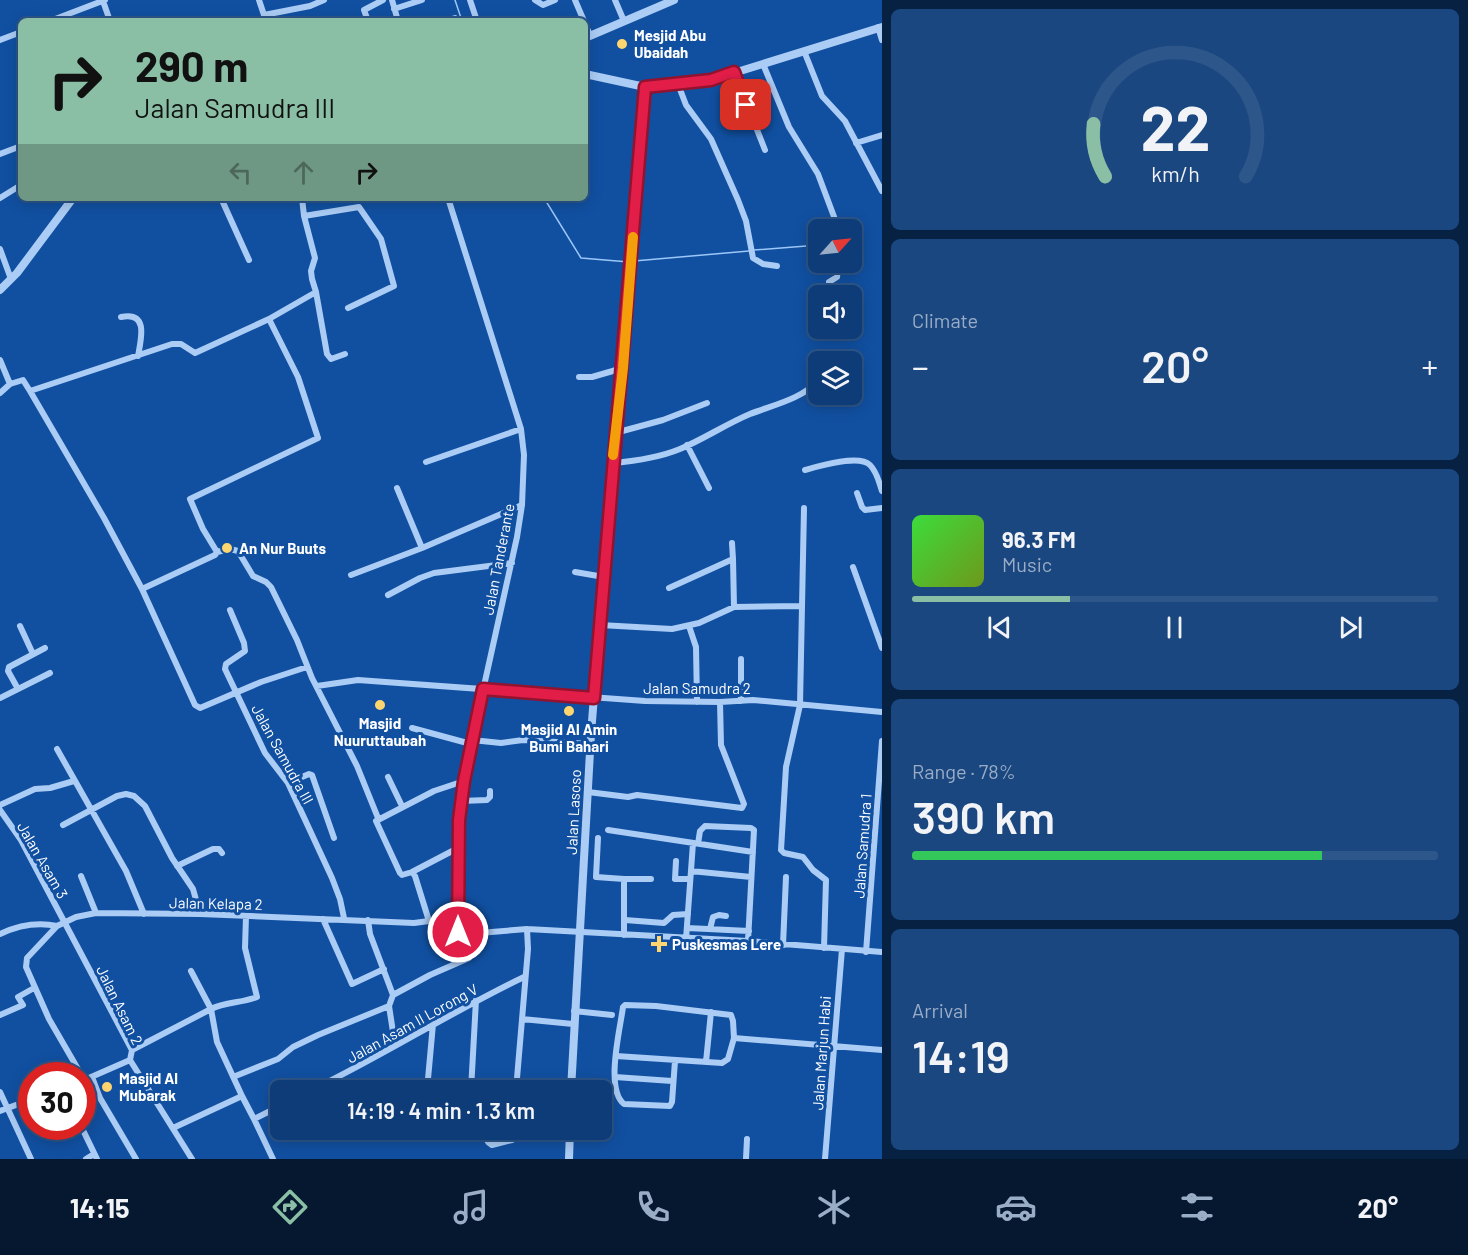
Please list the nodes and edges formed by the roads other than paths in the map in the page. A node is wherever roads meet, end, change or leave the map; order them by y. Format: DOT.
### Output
graph roads {
  1 [pos="259,0"];
  2 [pos="324,0"];
  3 [pos="383,0"];
  4 [pos="392,0"];
  5 [pos="422,0"];
  6 [pos="470,0"];
  7 [pos="535,0"];
  8 [pos="555,0"];
  9 [pos="574,0"];
  10 [pos="615,0"];
  11 [pos="674,0"];
  12 [pos="100,1"];
  13 [pos="394,9"];
  14 [pos="58,18"];
  15 [pos="108,18"];
  16 [pos="265,18"];
  17 [pos="367,18"];
  18 [pos="397,18"];
  19 [pos="476,18"];
  20 [pos="582,18"];
  21 [pos="624,21"];
  22 [pos="880,27"];
  23 [pos="18,33"];
  24 [pos="588,37"];
  25 [pos="0,40"];
  26 [pos="882,40"];
  27 [pos="804,51"];
  28 [pos="763,64"];
  29 [pos="734,72"];
  30 [pos="588,75"];
  31 [pos="678,84"];
  32 [pos="645,87"];
  33 [pos="882,135"];
  34 [pos="856,143"];
  35 [pos="18,147"];
  36 [pos="765,150"];
  37 [pos="0,154"];
  38 [pos="18,187"];
  39 [pos="882,191"];
  40 [pos="0,198"];
  41 [pos="71,201"];
  42 [pos="222,201"];
  43 [pos="302,201"];
  44 [pos="449,201"];
  45 [pos="304,216"];
  46 [pos="834,219"];
  47 [pos="0,249"];
  48 [pos="249,260"];
  49 [pos="777,266"];
  50 [pos="838,273"];
  51 [pos="11,279"];
  52 [pos="829,282"];
  53 [pos="0,290"];
  54 [pos="316,292"];
  55 [pos="348,308"];
  56 [pos="121,317"];
  57 [pos="269,319"];
  58 [pos="345,354"];
  59 [pos="138,356"];
  60 [pos="0,360"];
  61 [pos="623,368"];
  62 [pos="579,377"];
  63 [pos="10,384"];
  64 [pos="808,390"];
  65 [pos="30,391"];
  66 [pos="0,393"];
  67 [pos="707,403"];
  68 [pos="521,429"];
  69 [pos="615,433"];
  70 [pos="687,446"];
  71 [pos="426,462"];
  72 [pos="613,463"];
  73 [pos="805,470"];
  74 [pos="397,488"];
  75 [pos="709,488"];
  76 [pos="882,491"];
  77 [pos="857,493"];
  78 [pos="522,505"];
  79 [pos="804,508"];
  80 [pos="882,508"];
  81 [pos="732,543"];
  82 [pos="422,548"];
  83 [pos="217,552"];
  84 [pos="733,559"];
  85 [pos="512,564"];
  86 [pos="853,567"];
  87 [pos="575,572"];
  88 [pos="351,574"];
  89 [pos="604,577"];
  90 [pos="669,588"];
  91 [pos="142,589"];
  92 [pos="388,595"];
  93 [pos="802,606"];
  94 [pos="734,607"];
  95 [pos="230,610"];
  96 [pos="600,625"];
  97 [pos="20,626"];
  98 [pos="689,626"];
  99 [pos="45,648"];
  100 [pos="882,648"];
  101 [pos="33,654"];
  102 [pos="741,659"];
  103 [pos="307,667"];
  104 [pos="50,673"];
  105 [pos="317,686"];
  106 [pos="18,689"];
  107 [pos="483,689"];
  108 [pos="236,692"];
  109 [pos="0,698"];
  110 [pos="594,698"];
  111 [pos="697,702"];
  112 [pos="720,702"];
  113 [pos="741,702"];
  114 [pos="800,705"];
  115 [pos="882,712"];
  116 [pos="412,728"];
  117 [pos="882,741"];
  118 [pos="471,742"];
  119 [pos="590,744"];
  120 [pos="57,749"];
  121 [pos="388,777"];
  122 [pos="74,781"];
  123 [pos="464,781"];
  124 [pos="288,783"];
  125 [pos="490,791"];
  126 [pos="588,792"];
  127 [pos="461,801"];
  128 [pos="0,805"];
  129 [pos="402,806"];
  130 [pos="90,810"];
  131 [pos="1,815"];
  132 [pos="378,818"];
  133 [pos="63,825"];
  134 [pos="608,830"];
  135 [pos="334,838"];
  136 [pos="598,838"];
  137 [pos="696,844"];
  138 [pos="458,848"];
  139 [pos="222,852"];
  140 [pos="753,852"];
  141 [pos="676,861"];
  142 [pos="177,867"];
  143 [pos="691,871"];
  144 [pos="412,872"];
  145 [pos="81,876"];
  146 [pos="751,877"];
  147 [pos="786,878"];
  148 [pos="624,879"];
  149 [pos="651,879"];
  150 [pos="690,879"];
  151 [pos="96,913"];
  152 [pos="144,914"];
  153 [pos="200,914"];
  154 [pos="688,914"];
  155 [pos="246,916"];
  156 [pos="726,916"];
  157 [pos="344,918"];
  158 [pos="322,919"];
  159 [pos="368,920"];
  160 [pos="625,920"];
  161 [pos="429,921"];
  162 [pos="64,922"];
  163 [pos="57,926"];
  164 [pos="687,928"];
  165 [pos="527,929"];
  166 [pos="711,929"];
  167 [pos="749,931"];
  168 [pos="458,932"];
  169 [pos="581,932"];
  170 [pos="0,934"];
  171 [pos="624,935"];
  172 [pos="686,939"];
  173 [pos="748,941"];
  174 [pos="783,945"];
  175 [pos="824,948"];
  176 [pos="842,949"];
  177 [pos="866,952"];
  178 [pos="882,952"];
  179 [pos="384,969"];
  180 [pos="191,971"];
  181 [pos="524,977"];
  182 [pos="34,988"];
  183 [pos="393,995"];
  184 [pos="476,1000"];
  185 [pos="389,1006"];
  186 [pos="211,1009"];
  187 [pos="574,1011"];
  188 [pos="711,1012"];
  189 [pos="0,1015"];
  190 [pos="612,1015"];
  191 [pos="522,1019"];
  192 [pos="433,1024"];
  193 [pos="573,1024"];
  194 [pos="734,1038"];
  195 [pos="396,1046"];
  196 [pos="834,1046"];
  197 [pos="132,1050"];
  198 [pos="882,1050"];
  199 [pos="616,1056"];
  200 [pos="130,1060"];
  201 [pos="675,1061"];
  202 [pos="73,1062"];
  203 [pos="706,1062"];
  204 [pos="96,1075"];
  205 [pos="233,1077"];
  206 [pos="615,1077"];
  207 [pos="331,1080"];
  208 [pos="428,1080"];
  209 [pos="472,1080"];
  210 [pos="517,1080"];
  211 [pos="571,1080"];
  212 [pos="672,1081"];
  213 [pos="96,1088"];
  214 [pos="0,1092"];
  215 [pos="242,1095"];
  216 [pos="18,1104"];
  217 [pos="8,1108"];
  218 [pos="0,1111"];
  219 [pos="270,1111"];
  220 [pos="254,1119"];
  221 [pos="173,1128"];
  222 [pos="747,1139"];
  223 [pos="88,1140"];
  224 [pos="487,1140"];
  225 [pos="512,1140"];
  226 [pos="570,1140"];
  227 [pos="96,1156"];
  228 [pos="31,1159"];
  229 [pos="86,1159"];
  230 [pos="136,1159"];
  231 [pos="192,1159"];
  232 [pos="273,1159"];
  233 [pos="569,1159"];
  234 [pos="746,1159"];
  235 [pos="825,1159"];
  1 -- 16 [label="street"];
  2 -- 16 [label="street"];
  3 -- 17 [label="street"];
  4 -- 13 [label="street"];
  5 -- 13 [label="street"];
  6 -- 19 [label="street"];
  7 -- 8 [label="street"];
  9 -- 20 [label="street"];
  10 -- 21 [label="street"];
  11 -- 21 [label="street"];
  12 -- 14 [label="street"];
  12 -- 15 [label="street"];
  13 -- 18 [label="street"];
  21 -- 24 [label="street"];
  22 -- 26 [label="street"];
  22 -- 27 [label="street"];
  23 -- 25 [label="street"];
  27 -- 28 [label="street"];
  27 -- 34 [label="street"];
  28 -- 29 [label="street"];
  28 -- 46 [label="street"];
  29 -- 31 [label="street"];
  29 -- 36 [label="street"];
  30 -- 32 [label="street"];
  31 -- 32 [label="street"];
  31 -- 49 [label="street"];
  32 -- 61 [label="street, Jalan Lasoso"];
  33 -- 34 [label="street"];
  34 -- 39 [label="street"];
  35 -- 37 [label="street"];
  38 -- 40 [label="street"];
  41 -- 51 [label="street"];
  42 -- 48 [label="street"];
  43 -- 45 [label="street"];
  44 -- 68 [label="street, Jalan Tanderante"];
  45 -- 54 [label="street"];
  45 -- 55 [label="street"];
  47 -- 51 [label="street"];
  50 -- 52 [label="street"];
  51 -- 53 [label="street"];
  54 -- 57 [label="street"];
  54 -- 58 [label="street"];
  56 -- 59 [label="street"];
  57 -- 59 [label="street"];
  57 -- 83 [label="street"];
  59 -- 65 [label="street"];
  60 -- 63 [label="street"];
  61 -- 62 [label="street"];
  61 -- 69 [label="street, Jalan Lasoso"];
  63 -- 65 [label="street"];
  63 -- 66 [label="street"];
  64 -- 70 [label="street"];
  65 -- 91 [label="street"];
  67 -- 69 [label="street"];
  68 -- 71 [label="street"];
  68 -- 78 [label="street, Jalan Tanderante"];
  69 -- 72 [label="street, Jalan Lasoso"];
  70 -- 72 [label="street"];
  70 -- 75 [label="street"];
  72 -- 89 [label="street, Jalan Lasoso"];
  73 -- 76 [label="street"];
  74 -- 82 [label="street"];
  77 -- 80 [label="street"];
  78 -- 82 [label="street"];
  78 -- 85 [label="street, Jalan Tanderante"];
  79 -- 93 [label="street"];
  81 -- 84 [label="street"];
  82 -- 88 [label="street"];
  83 -- 91 [label="street"];
  83 -- 103 [label="street"];
  84 -- 90 [label="street"];
  84 -- 94 [label="street"];
  85 -- 92 [label="street"];
  85 -- 107 [label="street, Jalan Tanderante"];
  86 -- 100 [label="street"];
  87 -- 89 [label="street"];
  89 -- 96 [label="street, Jalan Lasoso"];
  91 -- 108 [label="street"];
  93 -- 94 [label="street"];
  93 -- 114 [label="street"];
  94 -- 98 [label="street"];
  95 -- 108 [label="street, Jalan Samudra III"];
  96 -- 98 [label="street"];
  96 -- 110 [label="street, Jalan Lasoso"];
  97 -- 101 [label="street"];
  98 -- 111 [label="street"];
  99 -- 101 [label="street"];
  101 -- 106 [label="street"];
  102 -- 113 [label="street"];
  103 -- 105 [label="street"];
  103 -- 108 [label="street"];
  104 -- 106 [label="street"];
  105 -- 107 [label="street"];
  105 -- 132 [label="street"];
  106 -- 109 [label="street"];
  107 -- 110 [label="street"];
  107 -- 118 [label="street, Jalan Tanderante"];
  108 -- 124 [label="street, Jalan Samudra III"];
  110 -- 111 [label="street, Jalan Samudra 2"];
  110 -- 119 [label="street, Jalan Lasoso"];
  111 -- 112 [label="street, Jalan Samudra 2"];
  112 -- 113 [label="street, Jalan Samudra 2"];
  112 -- 126 [label="street"];
  113 -- 114 [label="street, Jalan Samudra 2"];
  114 -- 115 [label="street, Jalan Samudra 2"];
  114 -- 175 [label="street"];
  116 -- 118 [label="street"];
  117 -- 177 [label="street, Jalan Samudra 1"];
  118 -- 119 [label="street"];
  118 -- 123 [label="street, Jalan Tanderante"];
  119 -- 126 [label="street, Jalan Lasoso"];
  120 -- 122 [label="street"];
  121 -- 129 [label="street"];
  122 -- 128 [label="street"];
  122 -- 130 [label="street"];
  123 -- 127 [label="street, Jalan Tanderante"];
  123 -- 129 [label="street"];
  124 -- 135 [label="street"];
  124 -- 157 [label="street, Jalan Samudra III"];
  125 -- 127 [label="street"];
  126 -- 169 [label="street, Jalan Lasoso"];
  127 -- 138 [label="street, Jalan Tanderante"];
  129 -- 132 [label="street"];
  130 -- 133 [label="street"];
  130 -- 142 [label="street"];
  130 -- 152 [label="street"];
  131 -- 162 [label="street, Jalan Asam 3"];
  132 -- 144 [label="street"];
  134 -- 137 [label="street"];
  136 -- 148 [label="street"];
  137 -- 140 [label="street"];
  137 -- 140 [label="street"];
  137 -- 143 [label="street"];
  138 -- 144 [label="street"];
  138 -- 168 [label="street, Jalan Tanderante"];
  139 -- 142 [label="street"];
  140 -- 146 [label="street"];
  141 -- 150 [label="street"];
  142 -- 153 [label="street"];
  143 -- 146 [label="street"];
  143 -- 150 [label="street"];
  144 -- 161 [label="street"];
  145 -- 151 [label="street"];
  146 -- 167 [label="street"];
  147 -- 174 [label="street"];
  148 -- 149 [label="street"];
  148 -- 160 [label="street"];
  150 -- 154 [label="street"];
  151 -- 152 [label="street, Jalan Kelapa 2"];
  151 -- 162 [label="street, Jalan Kelapa 2"];
  152 -- 153 [label="street, Jalan Kelapa 2"];
  153 -- 155 [label="street, Jalan Kelapa 2"];
  154 -- 160 [label="street"];
  154 -- 164 [label="street"];
  155 -- 158 [label="street, Jalan Kelapa 2"];
  155 -- 186 [label="street"];
  156 -- 166 [label="street"];
  157 -- 158 [label="street, Jalan Kelapa 2"];
  157 -- 159 [label="street, Jalan Kelapa 2"];
  158 -- 179 [label="street"];
  159 -- 161 [label="street, Jalan Kelapa 2"];
  159 -- 179 [label="street"];
  160 -- 171 [label="street"];
  161 -- 168 [label="street, Jalan Kelapa 2"];
  162 -- 163 [label="street, Jalan Kelapa 2"];
  162 -- 197 [label="street, Jalan Asam 2"];
  163 -- 170 [label="street"];
  163 -- 182 [label="street"];
  164 -- 166 [label="street"];
  164 -- 172 [label="street"];
  165 -- 168 [label="street, Jalan Kelapa 2"];
  165 -- 169 [label="street, Jalan Kelapa 2"];
  165 -- 181 [label="street"];
  166 -- 167 [label="street"];
  167 -- 173 [label="street"];
  168 -- 183 [label="street"];
  169 -- 171 [label="street, Jalan Kelapa 2"];
  169 -- 187 [label="street, Jalan Lasoso"];
  171 -- 172 [label="street, Jalan Kelapa 2"];
  172 -- 173 [label="street, Jalan Kelapa 2"];
  173 -- 174 [label="street, Jalan Kelapa 2"];
  174 -- 175 [label="street, Jalan Kelapa 2"];
  175 -- 176 [label="street, Jalan Kelapa 2"];
  176 -- 177 [label="street, Jalan Kelapa 2"];
  176 -- 196 [label="street, Jalan Marjun Habi"];
  177 -- 178 [label="street, Jalan Kelapa 2"];
  179 -- 183 [label="street"];
  180 -- 186 [label="street"];
  181 -- 184 [label="street, Jalan Asam II Lorong V"];
  181 -- 191 [label="street"];
  182 -- 189 [label="street"];
  182 -- 202 [label="street"];
  183 -- 185 [label="street"];
  184 -- 192 [label="street, Jalan Asam II Lorong V"];
  184 -- 209 [label="street"];
  185 -- 195 [label="street"];
  185 -- 205 [label="street"];
  186 -- 197 [label="street"];
  186 -- 205 [label="street"];
  187 -- 190 [label="street"];
  187 -- 193 [label="street, Jalan Lasoso"];
  188 -- 194 [label="street"];
  188 -- 199 [label="street"];
  188 -- 203 [label="street"];
  191 -- 193 [label="street"];
  191 -- 210 [label="street"];
  192 -- 195 [label="street, Jalan Asam II Lorong V"];
  192 -- 208 [label="street"];
  193 -- 211 [label="street, Jalan Lasoso"];
  194 -- 196 [label="street"];
  194 -- 203 [label="street"];
  195 -- 207 [label="street, Jalan Asam II Lorong V"];
  196 -- 198 [label="street"];
  196 -- 235 [label="street, Jalan Marjun Habi"];
  197 -- 200 [label="street, Jalan Asam 2"];
  199 -- 201 [label="street"];
  199 -- 206 [label="street"];
  200 -- 204 [label="street"];
  200 -- 221 [label="street, Jalan Asam 2"];
  201 -- 203 [label="street"];
  201 -- 212 [label="street"];
  205 -- 215 [label="street"];
  206 -- 212 [label="street"];
  206 -- 212 [label="street"];
  213 -- 230 [label="street"];
  214 -- 217 [label="street"];
  215 -- 220 [label="street"];
  215 -- 221 [label="street"];
  216 -- 217 [label="street"];
  217 -- 218 [label="street"];
  217 -- 228 [label="street"];
  219 -- 220 [label="street"];
  220 -- 232 [label="street"];
  221 -- 231 [label="street, Jalan Asam 2"];
  222 -- 234 [label="street"];
  223 -- 227 [label="street"];
  224 -- 225 [label="street"];
  226 -- 233 [label="street"];
  227 -- 229 [label="street"];
}
